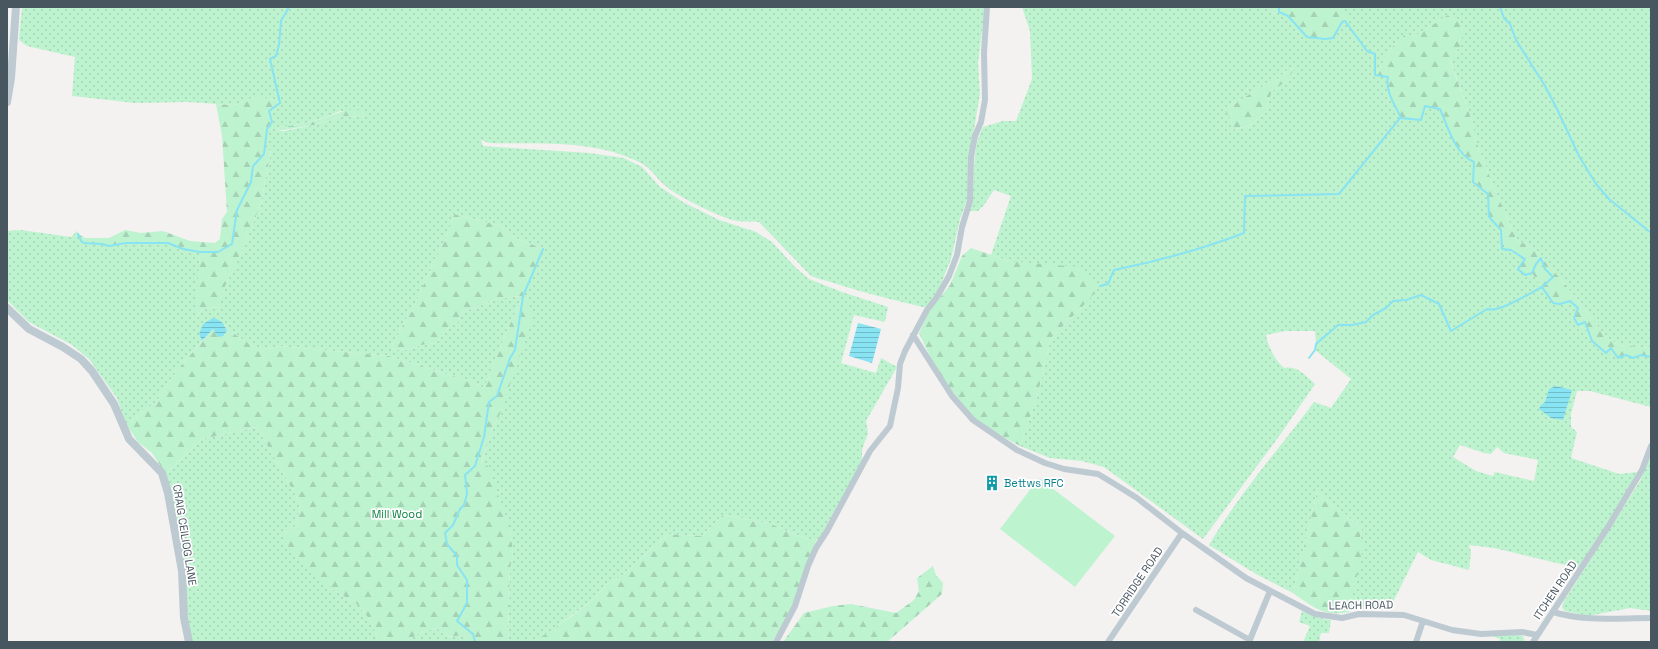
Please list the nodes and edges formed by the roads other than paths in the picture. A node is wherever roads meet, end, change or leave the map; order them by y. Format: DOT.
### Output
graph roads {
  1 [pos="16,7"];
  2 [pos="987,7"];
  3 [pos="7,102"];
  4 [pos="7,308"];
  5 [pos="913,335"];
  6 [pos="1651,446"];
  7 [pos="1182,533"];
  8 [pos="1270,591"];
  9 [pos="1196,610"];
  10 [pos="1553,612"];
  11 [pos="1651,618"];
  12 [pos="1424,621"];
  13 [pos="1537,636"];
  14 [pos="1249,641"];
  15 [pos="189,642"];
  16 [pos="776,642"];
  17 [pos="1108,642"];
  18 [pos="1416,642"];
  19 [pos="1533,642"];
  1 -- 3 [label="street"];
  2 -- 5 [label="street"];
  4 -- 15 [label="street, CRAIG CEILIOG LANE"];
  5 -- 7 [label="street, LEACH ROAD"];
  5 -- 16 [label="street"];
  6 -- 10 [label="street, ITCHEN ROAD"];
  7 -- 8 [label="street, LEACH ROAD"];
  7 -- 17 [label="street, TORRIDGE ROAD"];
  8 -- 12 [label="street, LEACH ROAD"];
  8 -- 14 [label="street"];
  9 -- 14 [label="street"];
  10 -- 11 [label="street"];
  10 -- 13 [label="street, ITCHEN ROAD"];
  12 -- 13 [label="street, LEACH ROAD"];
  12 -- 18 [label="street"];
  13 -- 19 [label="street, ITCHEN ROAD"];
}
